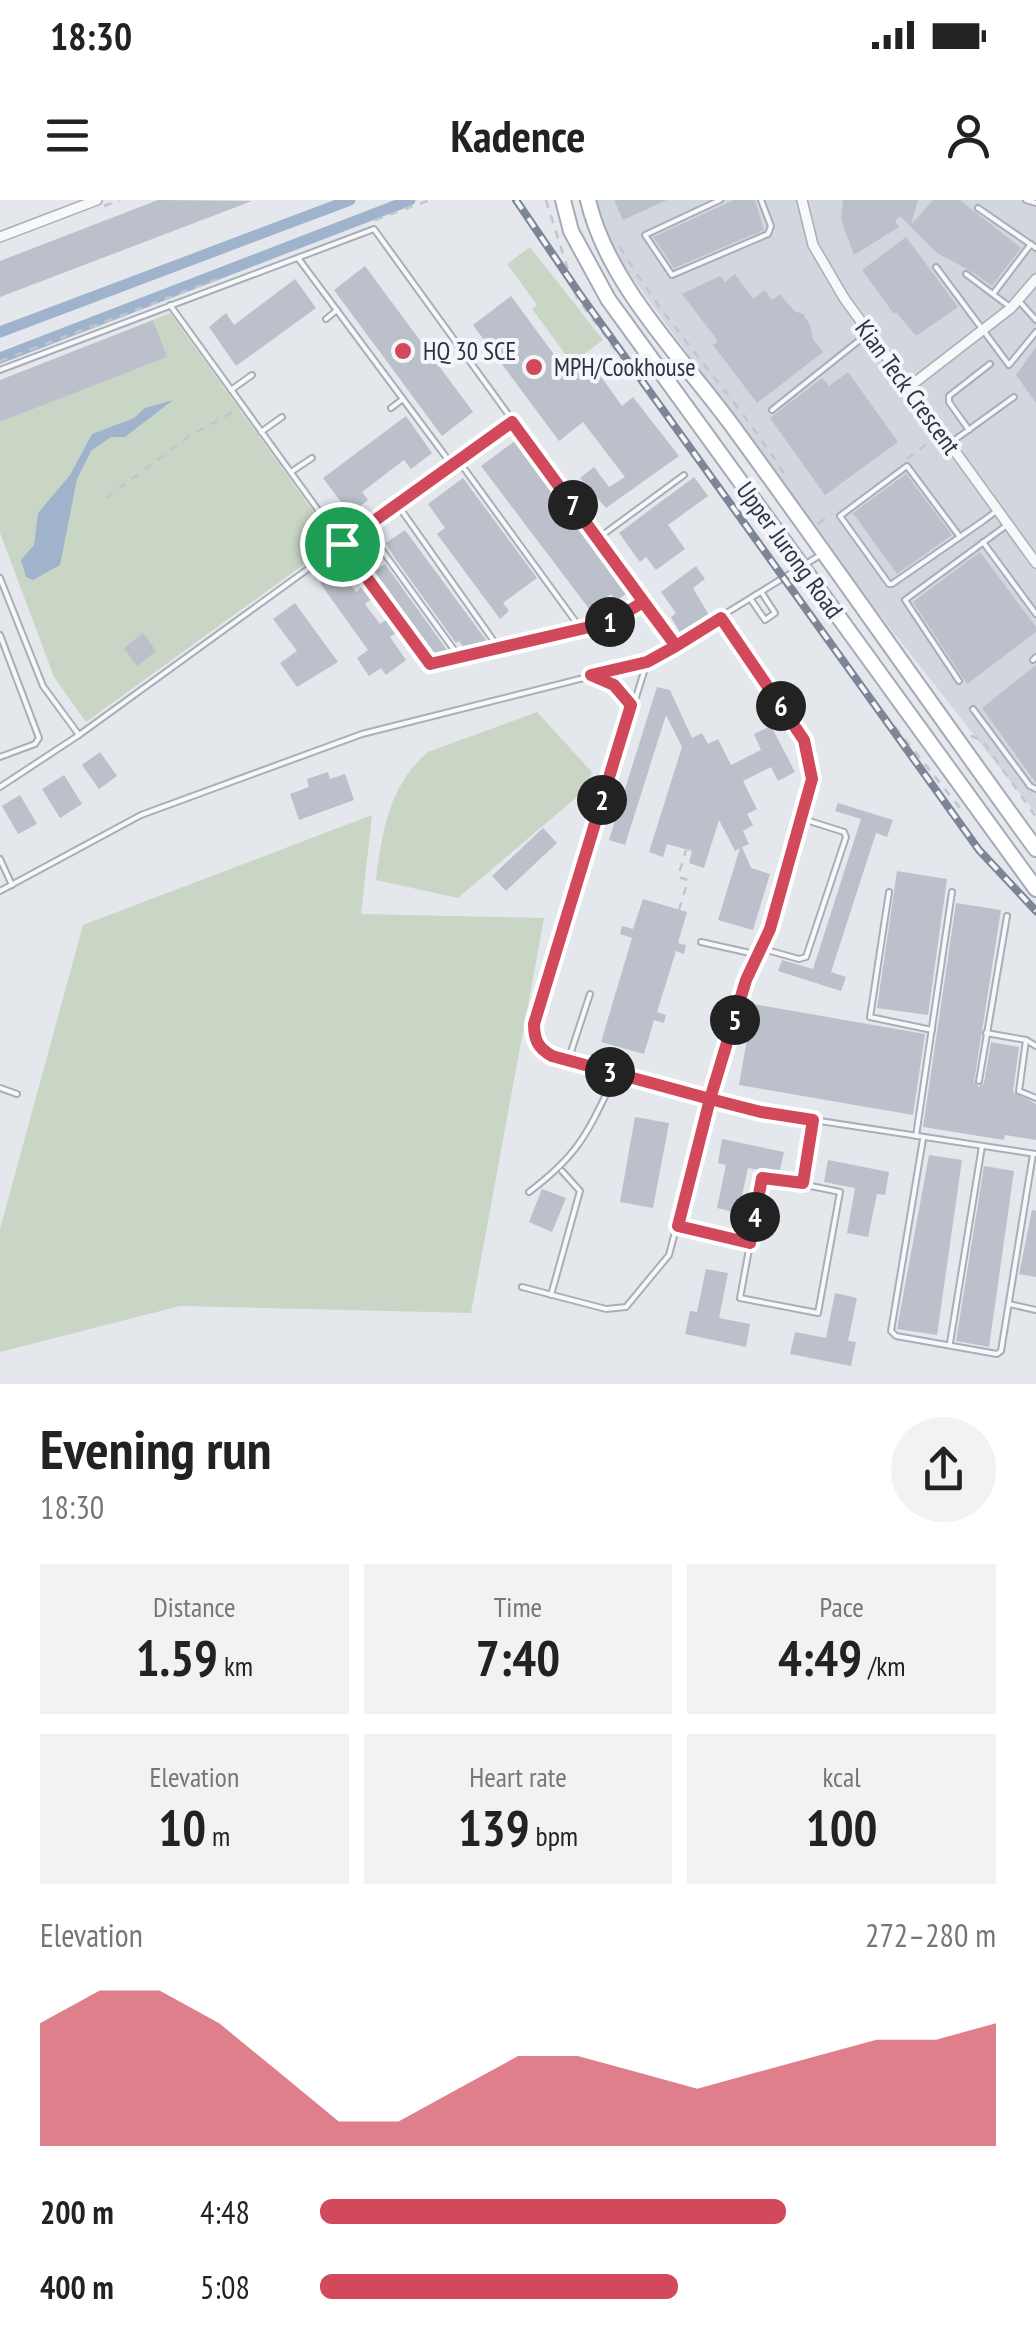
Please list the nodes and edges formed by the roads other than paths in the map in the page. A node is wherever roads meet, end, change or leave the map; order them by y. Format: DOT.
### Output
graph roads {
  1 [pos="64,200"];
  2 [pos="97,200"];
  3 [pos="564,200"];
  4 [pos="588,200"];
  5 [pos="720,200"];
  6 [pos="761,200"];
  7 [pos="802,200"];
  8 [pos="1026,200"];
  9 [pos="1036,203"];
  10 [pos="978,208"];
  11 [pos="68,211"];
  12 [pos="0,237"];
  13 [pos="1034,246"];
  14 [pos="298,258"];
  15 [pos="936,267"];
  16 [pos="966,274"];
  17 [pos="1036,279"];
  18 [pos="1032,291"];
  19 [pos="993,294"];
  20 [pos="1014,304"];
  21 [pos="170,305"];
  22 [pos="337,310"];
  23 [pos="326,318"];
  24 [pos="1036,320"];
  25 [pos="984,329"];
  26 [pos="1036,332"];
  27 [pos="868,333"];
  28 [pos="990,364"];
  29 [pos="0,370"];
  30 [pos="252,375"];
  31 [pos="909,386"];
  32 [pos="231,390"];
  33 [pos="1014,397"];
  34 [pos="403,399"];
  35 [pos="391,408"];
  36 [pos="772,410"];
  37 [pos="282,416"];
  38 [pos="512,422"];
  39 [pos="968,430"];
  40 [pos="261,432"];
  41 [pos="950,444"];
  42 [pos="312,458"];
  43 [pos="458,460"];
  44 [pos="452,465"];
  45 [pos="291,473"];
  46 [pos="684,476"];
  47 [pos="397,504"];
  48 [pos="997,511"];
  49 [pos="1007,524"];
  50 [pos="366,527"];
  51 [pos="960,537"];
  52 [pos="598,539"];
  53 [pos="983,542"];
  54 [pos="342,544"];
  55 [pos="822,554"];
  56 [pos="1036,563"];
  57 [pos="802,567"];
  58 [pos="0,578"];
  59 [pos="762,593"];
  60 [pos="751,600"];
  61 [pos="643,602"];
  62 [pos="1036,614"];
  63 [pos="721,618"];
  64 [pos="581,630"];
  65 [pos="0,634"];
  66 [pos="676,646"];
  67 [pos="500,649"];
  68 [pos="460,658"];
  69 [pos="647,662"];
  70 [pos="591,675"];
  71 [pos="959,681"];
  72 [pos="631,705"];
  73 [pos="973,709"];
  74 [pos="79,735"];
  75 [pos="0,757"];
  76 [pos="0,787"];
  77 [pos="1036,788"];
  78 [pos="803,819"];
  79 [pos="1036,849"];
  80 [pos="0,859"];
  81 [pos="12,885"];
  82 [pos="1029,890"];
  83 [pos="0,891"];
  84 [pos="889,892"];
  85 [pos="952,892"];
  86 [pos="1007,916"];
  87 [pos="701,942"];
  88 [pos="762,948"];
  89 [pos="760,955"];
  90 [pos="590,994"];
  91 [pos="932,1030"];
  92 [pos="986,1033"];
  93 [pos="1026,1040"];
  94 [pos="1036,1046"];
  95 [pos="568,1061"];
  96 [pos="616,1074"];
  97 [pos="980,1081"];
  98 [pos="0,1088"];
  99 [pos="17,1094"];
  100 [pos="1036,1098"];
  101 [pos="710,1099"];
  102 [pos="813,1120"];
  103 [pos="920,1136"];
  104 [pos="982,1146"];
  105 [pos="1035,1154"];
  106 [pos="560,1169"];
  107 [pos="803,1183"];
  108 [pos="529,1192"];
  109 [pos="678,1226"];
  110 [pos="750,1243"];
  111 [pos="522,1287"];
  112 [pos="551,1295"];
  113 [pos="1009,1304"];
  114 [pos="1036,1310"];
  115 [pos="950,1346"];
  1 -- 11 [label="street"];
  2 -- 11 [label="street"];
  3 -- 57 [label="main road, Upper Jurong Road"];
  4 -- 55 [label="main road, Upper Jurong Road"];
  5 -- 6 [label="lane"];
  7 -- 27 [label="street, Kian Teck Crescent"];
  8 -- 9 [label="lane"];
  10 -- 13 [label="lane"];
  11 -- 12 [label="street"];
  13 -- 19 [label="lane"];
  14 -- 21 [label="lane"];
  14 -- 22 [label="lane"];
  14 -- 38 [label="lane"];
  15 -- 25 [label="lane"];
  16 -- 19 [label="lane"];
  17 -- 18 [label="street"];
  18 -- 20 [label="street"];
  19 -- 20 [label="lane"];
  20 -- 24 [label="lane"];
  20 -- 25 [label="street"];
  21 -- 29 [label="lane"];
  21 -- 32 [label="lane"];
  22 -- 23 [label="lane"];
  22 -- 34 [label="lane"];
  25 -- 26 [label="lane"];
  25 -- 31 [label="street"];
  27 -- 31 [label="street, Kian Teck Crescent"];
  27 -- 36 [label="lane"];
  28 -- 39 [label="lane"];
  30 -- 32 [label="lane"];
  31 -- 41 [label="street, Kian Teck Crescent"];
  32 -- 40 [label="lane"];
  33 -- 39 [label="lane"];
  34 -- 35 [label="lane"];
  34 -- 44 [label="lane"];
  37 -- 40 [label="lane"];
  38 -- 43 [label="lane"];
  38 -- 52 [label="lane"];
  39 -- 41 [label="lane"];
  40 -- 45 [label="lane"];
  41 -- 48 [label="street, Kian Teck Crescent"];
  42 -- 45 [label="lane"];
  43 -- 44 [label="lane"];
  43 -- 64 [label="lane"];
  44 -- 47 [label="lane"];
  45 -- 54 [label="lane"];
  46 -- 52 [label="lane"];
  47 -- 50 [label="lane"];
  47 -- 67 [label="lane"];
  48 -- 49 [label="street, Kian Teck Crescent"];
  48 -- 51 [label="lane"];
  49 -- 53 [label="lane"];
  49 -- 56 [label="street, Kian Teck Crescent"];
  50 -- 54 [label="lane"];
  50 -- 68 [label="lane"];
  51 -- 51 [label="lane"];
  52 -- 61 [label="lane"];
  53 -- 62 [label="lane"];
  53 -- 71 [label="lane"];
  54 -- 68 [label="lane"];
  54 -- 74 [label="lane"];
  55 -- 57 [label="lane"];
  55 -- 79 [label="main road, Upper Jurong Road"];
  57 -- 59 [label="lane"];
  57 -- 82 [label="main road, Upper Jurong Road"];
  58 -- 74 [label="lane"];
  59 -- 60 [label="lane"];
  59 -- 60 [label="lane"];
  60 -- 63 [label="lane"];
  61 -- 64 [label="lane"];
  61 -- 66 [label="lane"];
  63 -- 66 [label="lane"];
  63 -- 78 [label="lane"];
  64 -- 67 [label="lane"];
  65 -- 75 [label="lane"];
  66 -- 69 [label="lane"];
  67 -- 68 [label="lane"];
  69 -- 70 [label="lane"];
  69 -- 72 [label="lane"];
  70 -- 72 [label="lane"];
  70 -- 81 [label="lane"];
  72 -- 95 [label="lane"];
  73 -- 77 [label="lane"];
  74 -- 76 [label="lane"];
  78 -- 88 [label="lane"];
  78 -- 88 [label="lane"];
  80 -- 81 [label="lane"];
  81 -- 83 [label="lane"];
  84 -- 91 [label="lane"];
  85 -- 91 [label="lane"];
  86 -- 92 [label="lane"];
  87 -- 89 [label="lane"];
  88 -- 89 [label="lane"];
  89 -- 101 [label="lane"];
  90 -- 95 [label="lane"];
  91 -- 103 [label="lane"];
  92 -- 93 [label="lane"];
  92 -- 97 [label="lane"];
  93 -- 94 [label="lane"];
  93 -- 100 [label="lane"];
  95 -- 96 [label="lane"];
  96 -- 101 [label="lane"];
  96 -- 106 [label="lane"];
  98 -- 99 [label="lane"];
  101 -- 102 [label="lane"];
  101 -- 109 [label="lane"];
  102 -- 103 [label="lane"];
  102 -- 107 [label="lane"];
  103 -- 104 [label="lane"];
  103 -- 115 [label="lane"];
  104 -- 105 [label="lane"];
  104 -- 115 [label="lane"];
  105 -- 113 [label="lane"];
  106 -- 108 [label="lane"];
  106 -- 112 [label="lane"];
  107 -- 110 [label="lane"];
  107 -- 110 [label="lane"];
  109 -- 110 [label="lane"];
  109 -- 112 [label="lane"];
  111 -- 112 [label="lane"];
  113 -- 114 [label="lane"];
  113 -- 115 [label="lane"];
}
